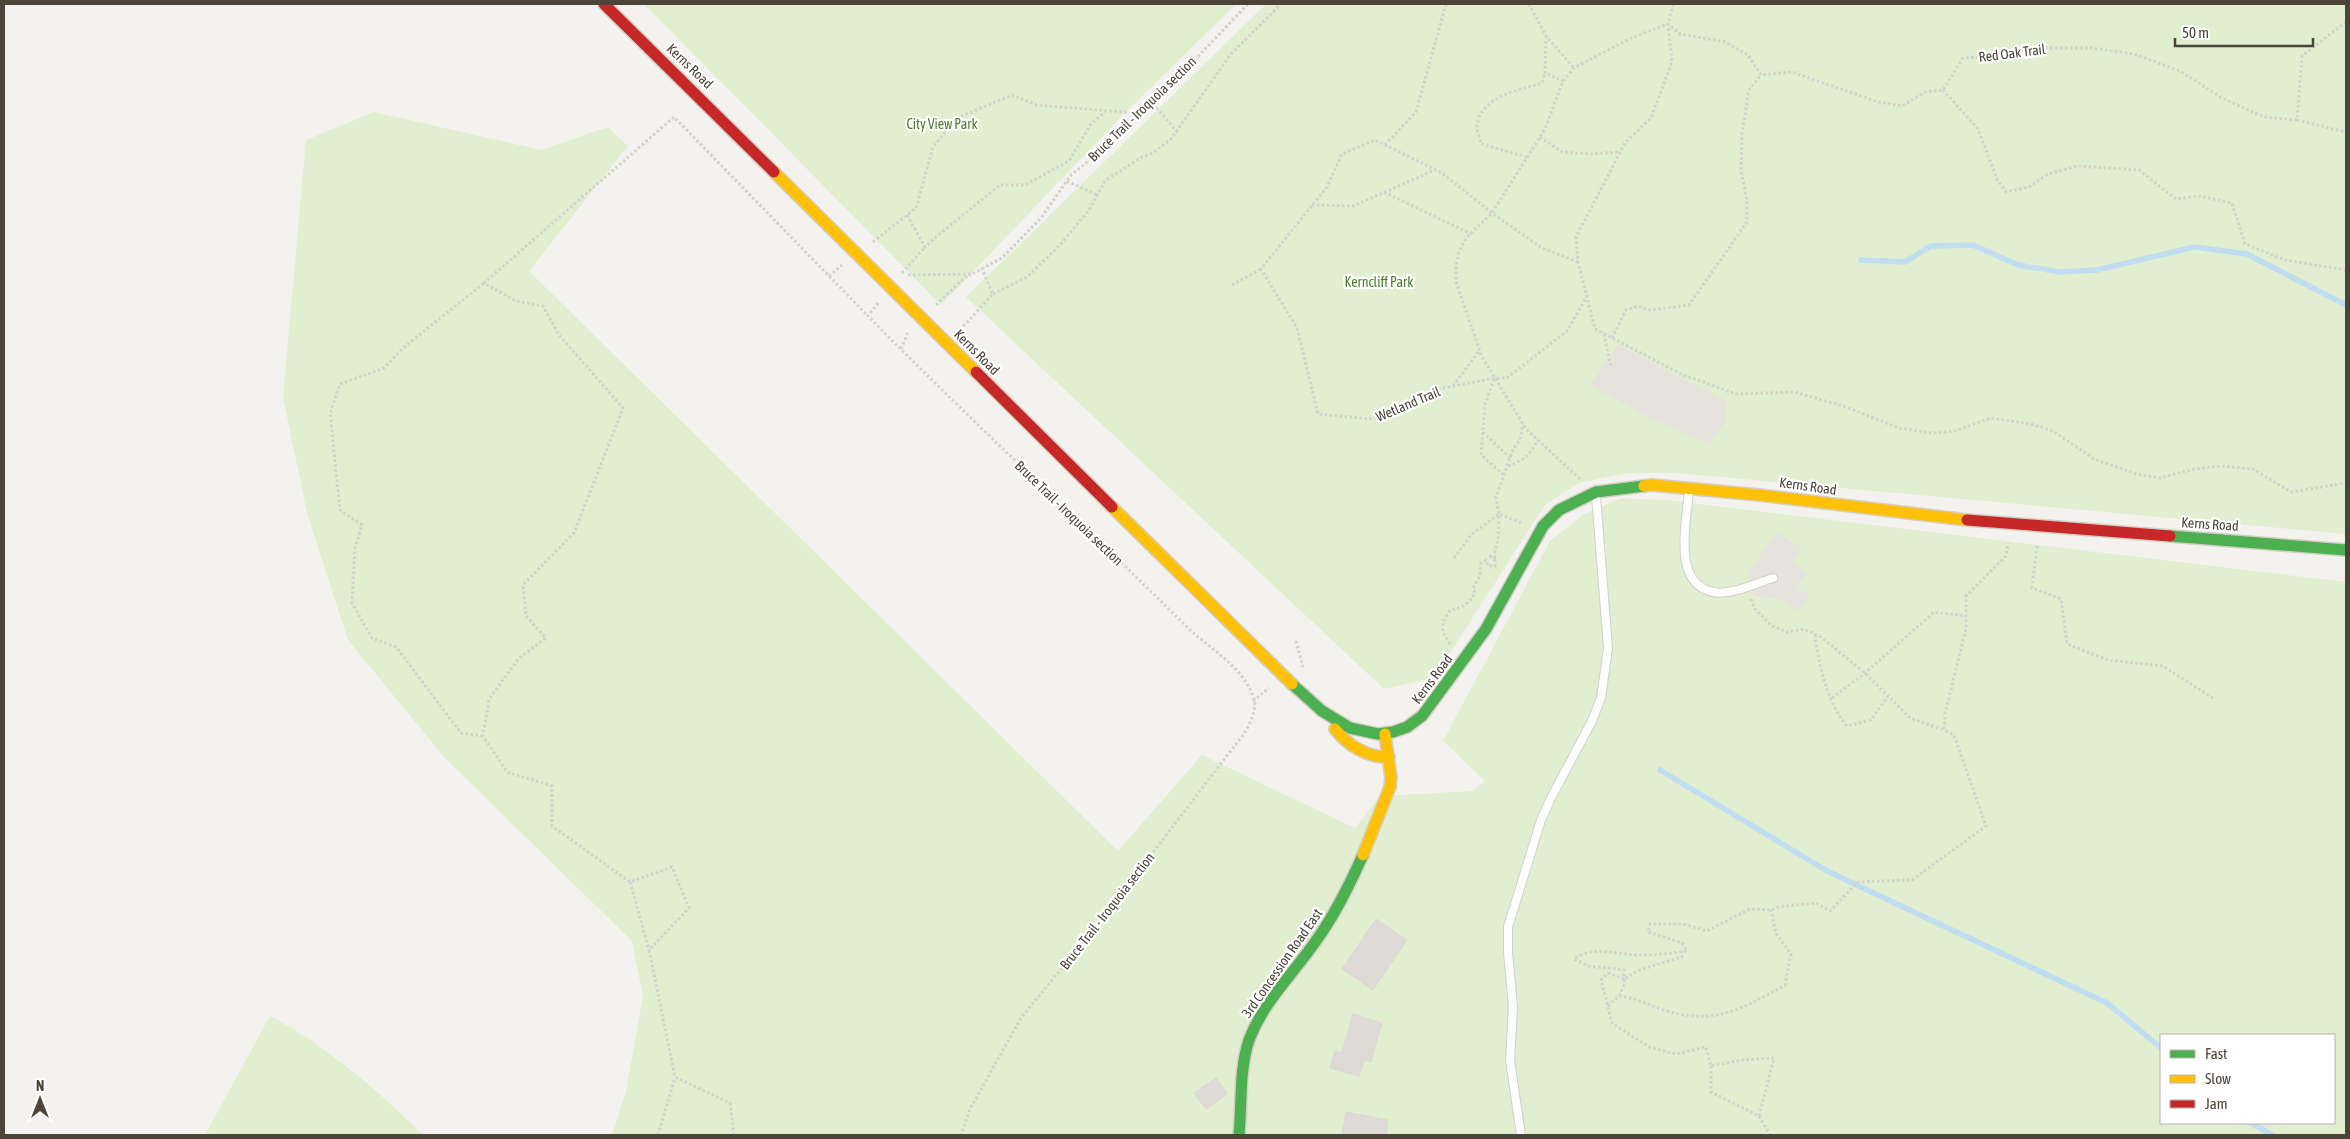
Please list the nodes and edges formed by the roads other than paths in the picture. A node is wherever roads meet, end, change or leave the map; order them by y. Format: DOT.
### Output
graph roads {
  1 [pos="604,4"];
  2 [pos="1689,488"];
  3 [pos="1596,492"];
  4 [pos="2346,550"];
  5 [pos="1773,578"];
  6 [pos="1330,719"];
  7 [pos="1385,734"];
  8 [pos="1389,757"];
  9 [pos="1239,1135"];
  10 [pos="1521,1135"];
  1 -- 6 [label="street, Kerns Road"];
  2 -- 3 [label="street, Kerns Road"];
  2 -- 4 [label="street, Kerns Road"];
  2 -- 5 [label="lane"];
  3 -- 7 [label="street, Kerns Road"];
  3 -- 10 [label="lane"];
  6 -- 7 [label="street, Kerns Road"];
  6 -- 8 [label="street, Kerns Road"];
  7 -- 8 [label="street"];
  8 -- 9 [label="street, 3rd Concession Road East"];
}
